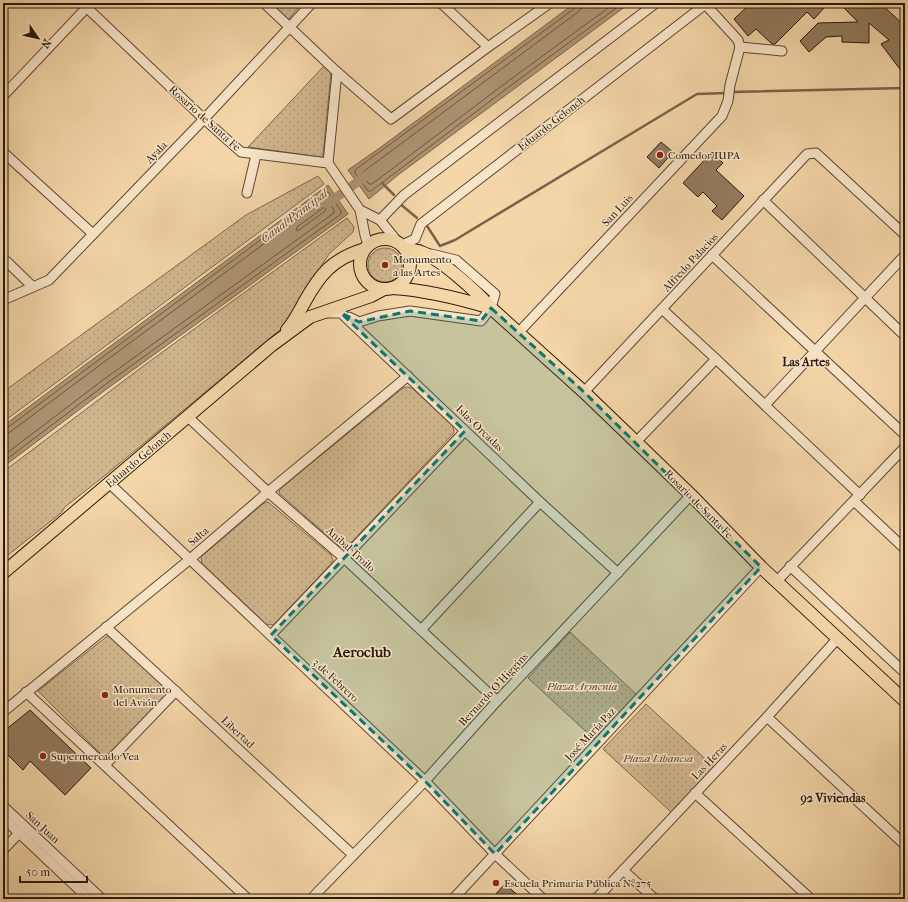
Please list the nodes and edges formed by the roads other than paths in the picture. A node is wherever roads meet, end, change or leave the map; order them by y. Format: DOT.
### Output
graph roads {
  1 [pos="264,3"];
  2 [pos="312,3"];
  3 [pos="441,3"];
  4 [pos="550,3"];
  5 [pos="656,3"];
  6 [pos="86,4"];
  7 [pos="706,4"];
  8 [pos="290,27"];
  9 [pos="488,47"];
  10 [pos="740,48"];
  11 [pos="782,51"];
  12 [pos="338,72"];
  13 [pos="3,96"];
  14 [pos="204,119"];
  15 [pos="3,152"];
  16 [pos="256,155"];
  17 [pos="328,163"];
  18 [pos="247,193"];
  19 [pos="763,200"];
  20 [pos="360,210"];
  21 [pos="380,220"];
  22 [pos="93,234"];
  23 [pos="905,235"];
  24 [pos="401,245"];
  25 [pos="367,247"];
  26 [pos="905,254"];
  27 [pos="712,255"];
  28 [pos="3,258"];
  29 [pos="32,286"];
  30 [pos="388,288"];
  31 [pos="864,298"];
  32 [pos="3,300"];
  33 [pos="492,308"];
  34 [pos="662,310"];
  35 [pos="321,312"];
  36 [pos="340,313"];
  37 [pos="519,332"];
  38 [pos="905,336"];
  39 [pos="272,345"];
  40 [pos="814,352"];
  41 [pos="716,359"];
  42 [pos="408,376"];
  43 [pos="584,392"];
  44 [pos="765,405"];
  45 [pos="188,417"];
  46 [pos="465,431"];
  47 [pos="905,435"];
  48 [pos="636,442"];
  49 [pos="905,447"];
  50 [pos="109,484"];
  51 [pos="268,492"];
  52 [pos="691,495"];
  53 [pos="857,498"];
  54 [pos="540,502"];
  55 [pos="905,549"];
  56 [pos="344,558"];
  57 [pos="189,560"];
  58 [pos="790,566"];
  59 [pos="761,567"];
  60 [pos="3,573"];
  61 [pos="618,573"];
  62 [pos="776,581"];
  63 [pos="106,626"];
  64 [pos="421,630"];
  65 [pos="271,635"];
  66 [pos="838,638"];
  67 [pos="905,672"];
  68 [pos="176,691"];
  69 [pos="26,692"];
  70 [pos="497,701"];
  71 [pos="905,701"];
  72 [pos="3,712"];
  73 [pos="767,717"];
  74 [pos="105,765"];
  75 [pos="425,780"];
  76 [pos="696,793"];
  77 [pos="3,806"];
  78 [pos="3,818"];
  79 [pos="22,830"];
  80 [pos="905,845"];
  81 [pos="3,850"];
  82 [pos="495,854"];
  83 [pos="353,855"];
  84 [pos="623,870"];
  85 [pos="905,895"];
  86 [pos="89,899"];
  87 [pos="102,899"];
  88 [pos="248,899"];
  89 [pos="311,899"];
  90 [pos="452,899"];
  91 [pos="543,899"];
  92 [pos="596,899"];
  93 [pos="654,899"];
  94 [pos="811,899"];
  95 [pos="901,899"];
  1 -- 8 [label="street"];
  2 -- 8 [label="street, Ayala"];
  3 -- 9 [label="street"];
  4 -- 9 [label="street"];
  5 -- 21 [label="street"];
  6 -- 13 [label="street"];
  6 -- 14 [label="street, Rosario de Santa Fe"];
  7 -- 10 [label="street"];
  7 -- 24 [label="street, Eduardo Gelonch"];
  8 -- 12 [label="street"];
  8 -- 14 [label="street, Ayala"];
  9 -- 12 [label="street"];
  10 -- 11 [label="street"];
  10 -- 37 [label="street, San Luis"];
  12 -- 17 [label="street"];
  14 -- 16 [label="street, Rosario de Santa Fe"];
  14 -- 22 [label="street, Ayala"];
  15 -- 22 [label="street"];
  16 -- 17 [label="street, Rosario de Santa Fe"];
  16 -- 18 [label="street"];
  17 -- 20 [label="street"];
  19 -- 23 [label="street, Alfredo Palacios"];
  19 -- 27 [label="street, Alfredo Palacios"];
  19 -- 31 [label="street"];
  20 -- 21 [label="street"];
  20 -- 25 [label="street"];
  21 -- 24 [label="street"];
  22 -- 29 [label="street, Ayala"];
  24 -- 25 [label="main road, Eduardo Gelonch"];
  24 -- 30 [label="main road, Eduardo Gelonch"];
  24 -- 33 [label="main road, Rosario de Santa Fe"];
  25 -- 30 [label="main road"];
  25 -- 39 [label="main road, Eduardo Gelonch"];
  26 -- 31 [label="street"];
  27 -- 34 [label="street, Alfredo Palacios"];
  27 -- 40 [label="street"];
  28 -- 29 [label="street"];
  29 -- 32 [label="street, Ayala"];
  30 -- 33 [label="main road, Rosario de Santa Fe"];
  30 -- 35 [label="main road, Eduardo Gelonch"];
  31 -- 38 [label="street"];
  31 -- 40 [label="street"];
  33 -- 36 [label="street"];
  33 -- 37 [label="main road, Rosario de Santa Fe"];
  34 -- 41 [label="street"];
  34 -- 43 [label="street, Alfredo Palacios"];
  35 -- 36 [label="street"];
  35 -- 39 [label="main road, Eduardo Gelonch"];
  36 -- 42 [label="street, Islas Orcadas"];
  37 -- 43 [label="main road, Rosario de Santa Fe"];
  39 -- 45 [label="main road, Eduardo Gelonch"];
  40 -- 44 [label="street"];
  40 -- 47 [label="street"];
  41 -- 44 [label="street"];
  41 -- 48 [label="street"];
  42 -- 46 [label="street, Islas Orcadas"];
  42 -- 51 [label="street, Salta"];
  43 -- 48 [label="main road, Rosario de Santa Fe"];
  44 -- 53 [label="street"];
  45 -- 50 [label="main road, Eduardo Gelonch"];
  45 -- 51 [label="street, Anibal Troilo"];
  46 -- 54 [label="street, Islas Orcadas"];
  46 -- 56 [label="street"];
  48 -- 52 [label="main road, Rosario de Santa Fe"];
  49 -- 53 [label="street"];
  50 -- 57 [label="street, 3 de Febrero"];
  50 -- 60 [label="main road, Eduardo Gelonch"];
  51 -- 56 [label="street, Anibal Troilo"];
  51 -- 57 [label="street, Salta"];
  52 -- 59 [label="main road, Rosario de Santa Fe"];
  52 -- 61 [label="street, Bernardo O'Higgins"];
  53 -- 55 [label="street"];
  53 -- 58 [label="street"];
  54 -- 61 [label="street, Islas Orcadas"];
  54 -- 64 [label="street"];
  56 -- 64 [label="street, Anibal Troilo"];
  56 -- 65 [label="street"];
  57 -- 63 [label="street, Salta"];
  57 -- 65 [label="street, 3 de Febrero"];
  58 -- 62 [label="street"];
  58 -- 67 [label="street"];
  59 -- 62 [label="main road, Rosario de Santa Fe"];
  59 -- 82 [label="street, José María Paz"];
  61 -- 70 [label="street, Bernardo O'Higgins"];
  62 -- 66 [label="main road, Rosario de Santa Fe"];
  63 -- 68 [label="street, Libertad"];
  63 -- 69 [label="street, Salta"];
  64 -- 70 [label="street, Anibal Troilo"];
  65 -- 75 [label="street, 3 de Febrero"];
  66 -- 71 [label="main road, Rosario de Santa Fe"];
  66 -- 73 [label="street, Las Heras"];
  68 -- 74 [label="street"];
  68 -- 83 [label="street, Libertad"];
  69 -- 72 [label="street, Salta"];
  69 -- 74 [label="street"];
  70 -- 75 [label="street, Bernardo O'Higgins"];
  73 -- 76 [label="street, Las Heras"];
  73 -- 80 [label="street"];
  74 -- 88 [label="street"];
  75 -- 82 [label="street, 3 de Febrero"];
  75 -- 83 [label="street, Bernardo O'Higgins"];
  76 -- 84 [label="street, Las Heras"];
  76 -- 94 [label="street"];
  77 -- 79 [label="street, San Juan"];
  78 -- 79 [label="street, San Juan"];
  79 -- 81 [label="street"];
  79 -- 86 [label="street, San Juan"];
  79 -- 87 [label="street, San Juan"];
  82 -- 90 [label="street, José María Paz"];
  82 -- 91 [label="street, 3 de Febrero"];
  83 -- 89 [label="street, Bernardo O'Higgins"];
  84 -- 92 [label="street, Las Heras"];
  84 -- 93 [label="street"];
  85 -- 95 [label="street"];
}
